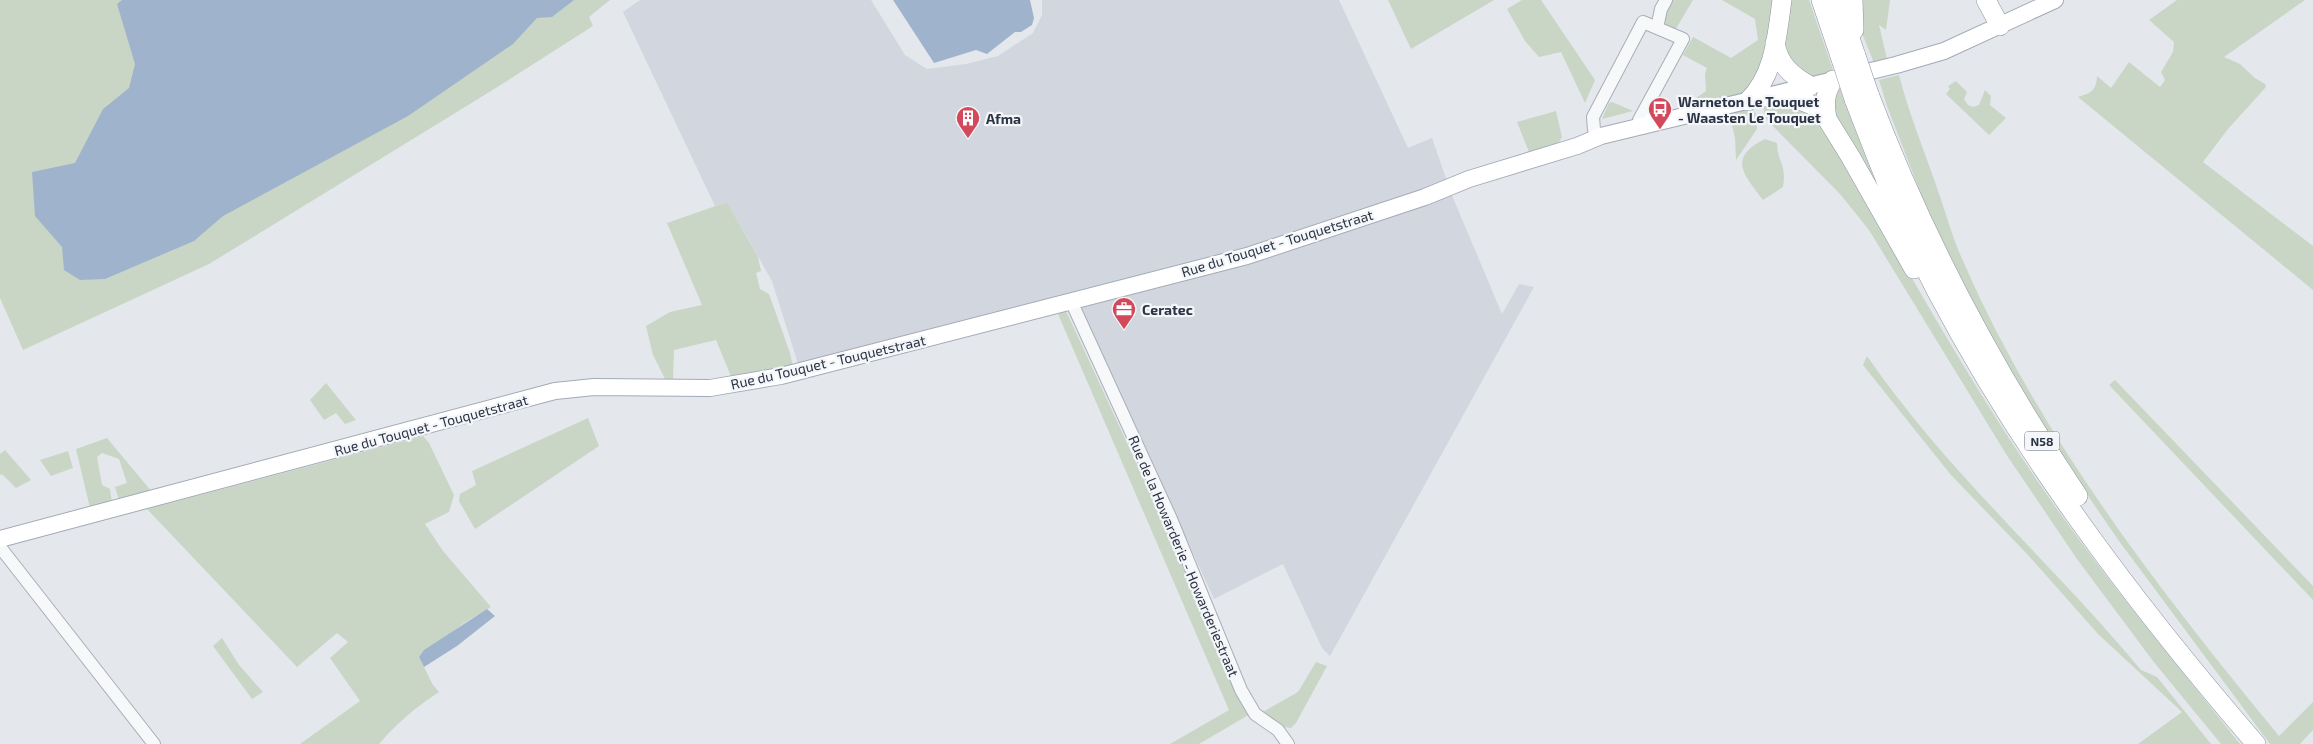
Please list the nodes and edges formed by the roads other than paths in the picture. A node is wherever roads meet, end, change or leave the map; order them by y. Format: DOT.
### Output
graph roads {
  1 [pos="1666,0"];
  2 [pos="1782,0"];
  3 [pos="1821,0"];
  4 [pos="1837,0"];
  5 [pos="1853,0"];
  6 [pos="1986,0"];
  7 [pos="1997,0"];
  8 [pos="2055,0"];
  9 [pos="2006,23"];
  10 [pos="1658,28"];
  11 [pos="1775,43"];
  12 [pos="1849,59"];
  13 [pos="1833,80"];
  14 [pos="1810,86"];
  15 [pos="1862,97"];
  16 [pos="1757,99"];
  17 [pos="1827,118"];
  18 [pos="1639,120"];
  19 [pos="1660,123"];
  20 [pos="1598,133"];
  21 [pos="1071,301"];
  22 [pos="1960,334"];
  23 [pos="0,540"];
  24 [pos="0,547"];
  25 [pos="154,744"];
  26 [pos="1288,744"];
  27 [pos="2257,744"];
  1 -- 10 [label="street"];
  2 -- 11 [label="highway"];
  3 -- 12 [label="highway, N58"];
  4 -- 12 [label="highway, N58"];
  5 -- 12 [label="highway"];
  6 -- 9 [label="highway"];
  7 -- 9 [label="highway"];
  8 -- 9 [label="main road, Rue du Touquet - Touquetstraat"];
  9 -- 13 [label="main road, Rue du Touquet - Touquetstraat"];
  10 -- 18 [label="street"];
  10 -- 20 [label="street"];
  11 -- 14 [label="highway"];
  11 -- 16 [label="highway"];
  12 -- 15 [label="highway, N58, bridge"];
  13 -- 14 [label="main road, Rue du Touquet - Touquetstraat"];
  13 -- 17 [label="highway"];
  14 -- 16 [label="main road, Rue du Touquet - Touquetstraat"];
  15 -- 22 [label="highway, N58"];
  15 -- 27 [label="highway, N58"];
  16 -- 17 [label="highway"];
  16 -- 19 [label="main road, Rue du Touquet - Touquetstraat"];
  17 -- 22 [label="highway"];
  18 -- 19 [label="main road, Rue du Touquet - Touquetstraat"];
  18 -- 20 [label="main road, Rue du Touquet - Touquetstraat"];
  19 -- 20 [label="main road, Rue du Touquet - Touquetstraat"];
  20 -- 21 [label="main road, Rue du Touquet - Touquetstraat"];
  21 -- 23 [label="main road, Rue du Touquet - Touquetstraat"];
  21 -- 26 [label="street, Rue de la Howarderie - Howarderiestraat"];
  22 -- 27 [label="highway, N58"];
  24 -- 25 [label="street"];
}
